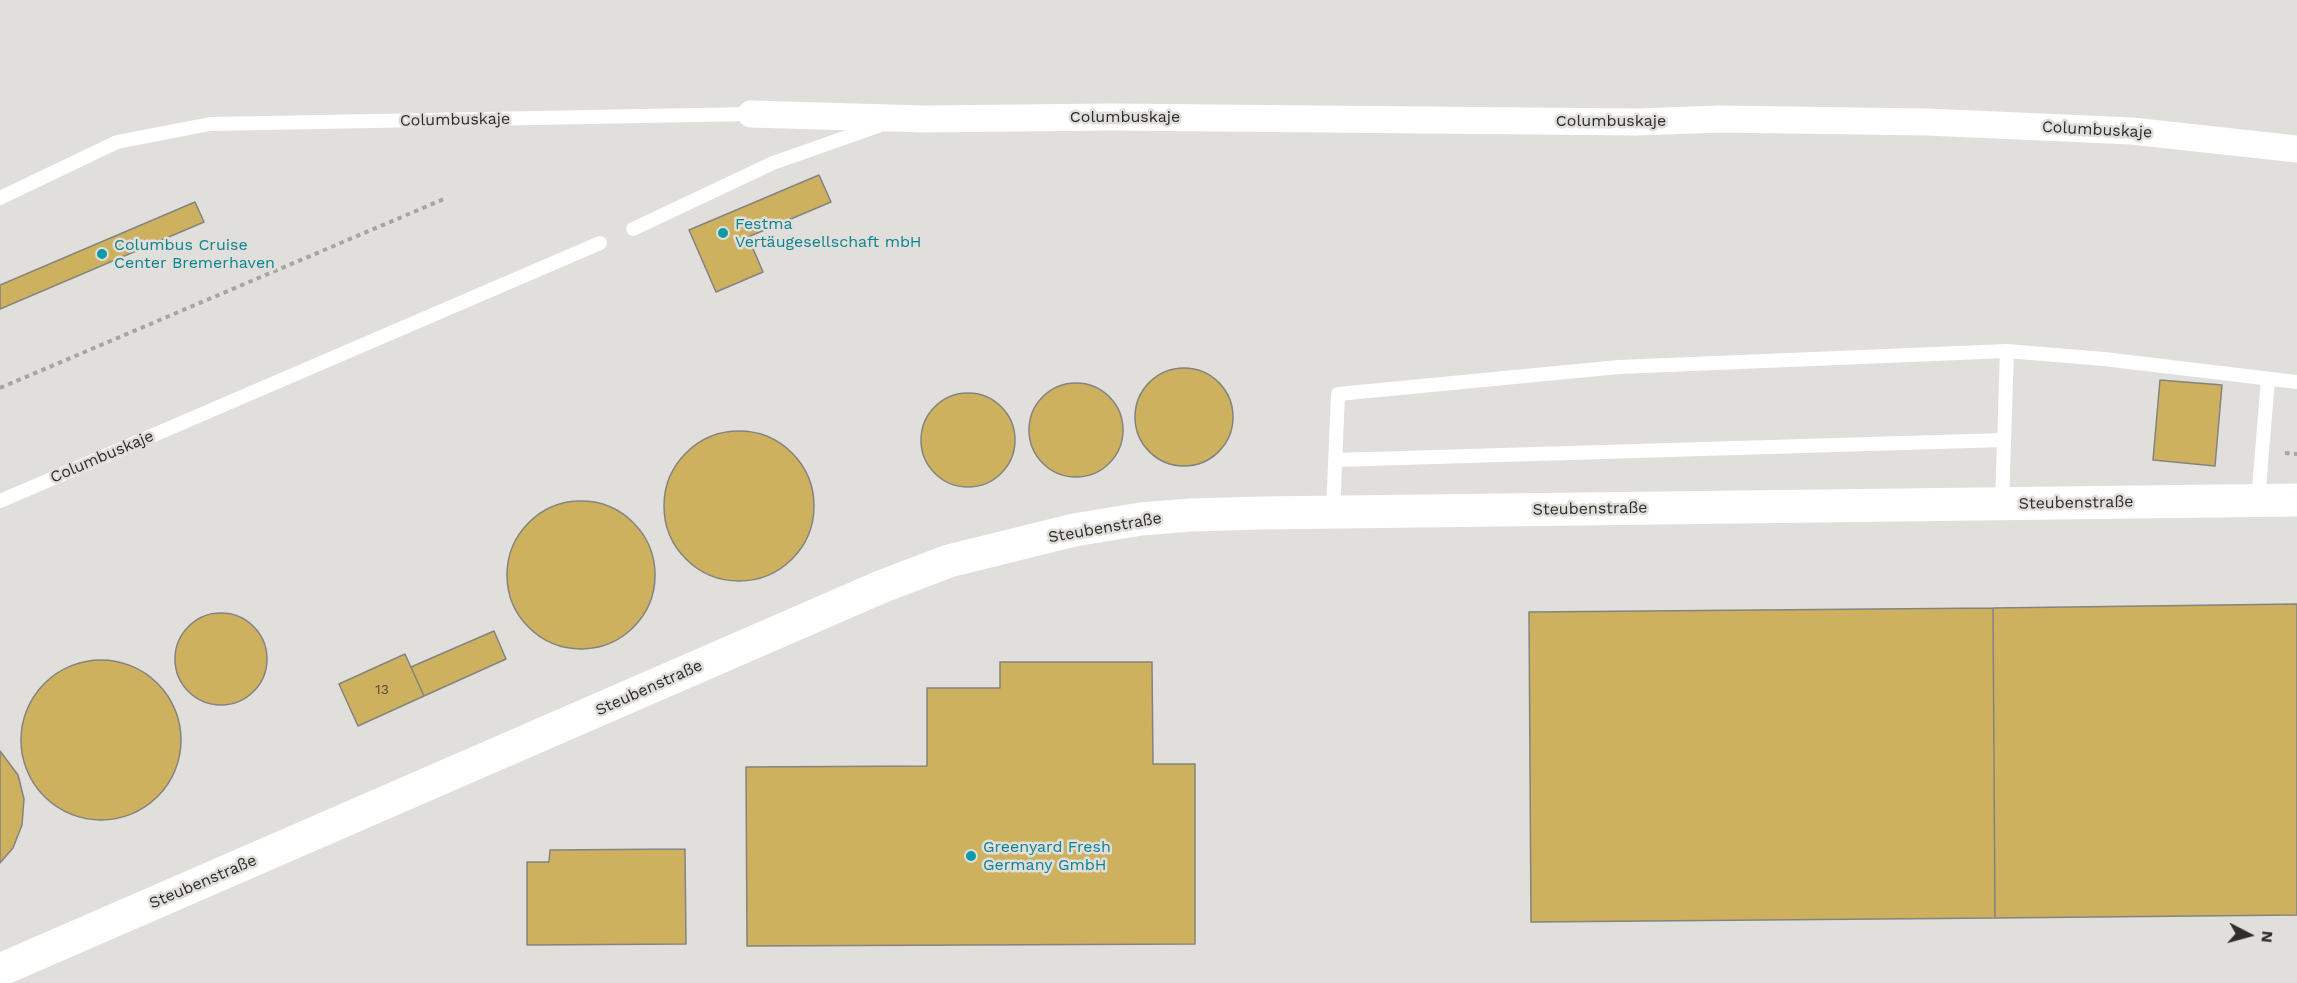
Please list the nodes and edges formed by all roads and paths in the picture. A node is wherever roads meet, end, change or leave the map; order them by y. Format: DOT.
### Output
graph roads {
  1 [pos="751,114"];
  2 [pos="924,119"];
  3 [pos="2297,149"];
  4 [pos="0,198"];
  5 [pos="444,199"];
  6 [pos="633,229"];
  7 [pos="600,243"];
  8 [pos="2007,351"];
  9 [pos="2268,379"];
  10 [pos="2297,382"];
  11 [pos="0,388"];
  12 [pos="2004,440"];
  13 [pos="2297,454"];
  14 [pos="1335,460"];
  15 [pos="2261,462"];
  16 [pos="2297,500"];
  17 [pos="0,501"];
  18 [pos="2258,501"];
  19 [pos="2002,504"];
  20 [pos="1333,512"];
  21 [pos="0,970"];
  1 -- 2 [label="street, Columbuskaje"];
  1 -- 4 [label="lane, Columbuskaje"];
  2 -- 3 [label="street, Columbuskaje"];
  2 -- 6 [label="lane, Columbuskaje"];
  5 -- 11 [label="path"];
  7 -- 17 [label="lane, Columbuskaje"];
  8 -- 9 [label="lane"];
  8 -- 12 [label="lane"];
  8 -- 14 [label="lane"];
  9 -- 10 [label="lane"];
  9 -- 15 [label="lane"];
  12 -- 14 [label="lane"];
  12 -- 19 [label="lane"];
  13 -- 15 [label="path"];
  14 -- 20 [label="lane"];
  15 -- 18 [label="lane"];
  16 -- 18 [label="street, Steubenstraße"];
  18 -- 19 [label="street, Steubenstraße"];
  19 -- 20 [label="street, Steubenstraße"];
  20 -- 21 [label="street, Steubenstraße"];
}
